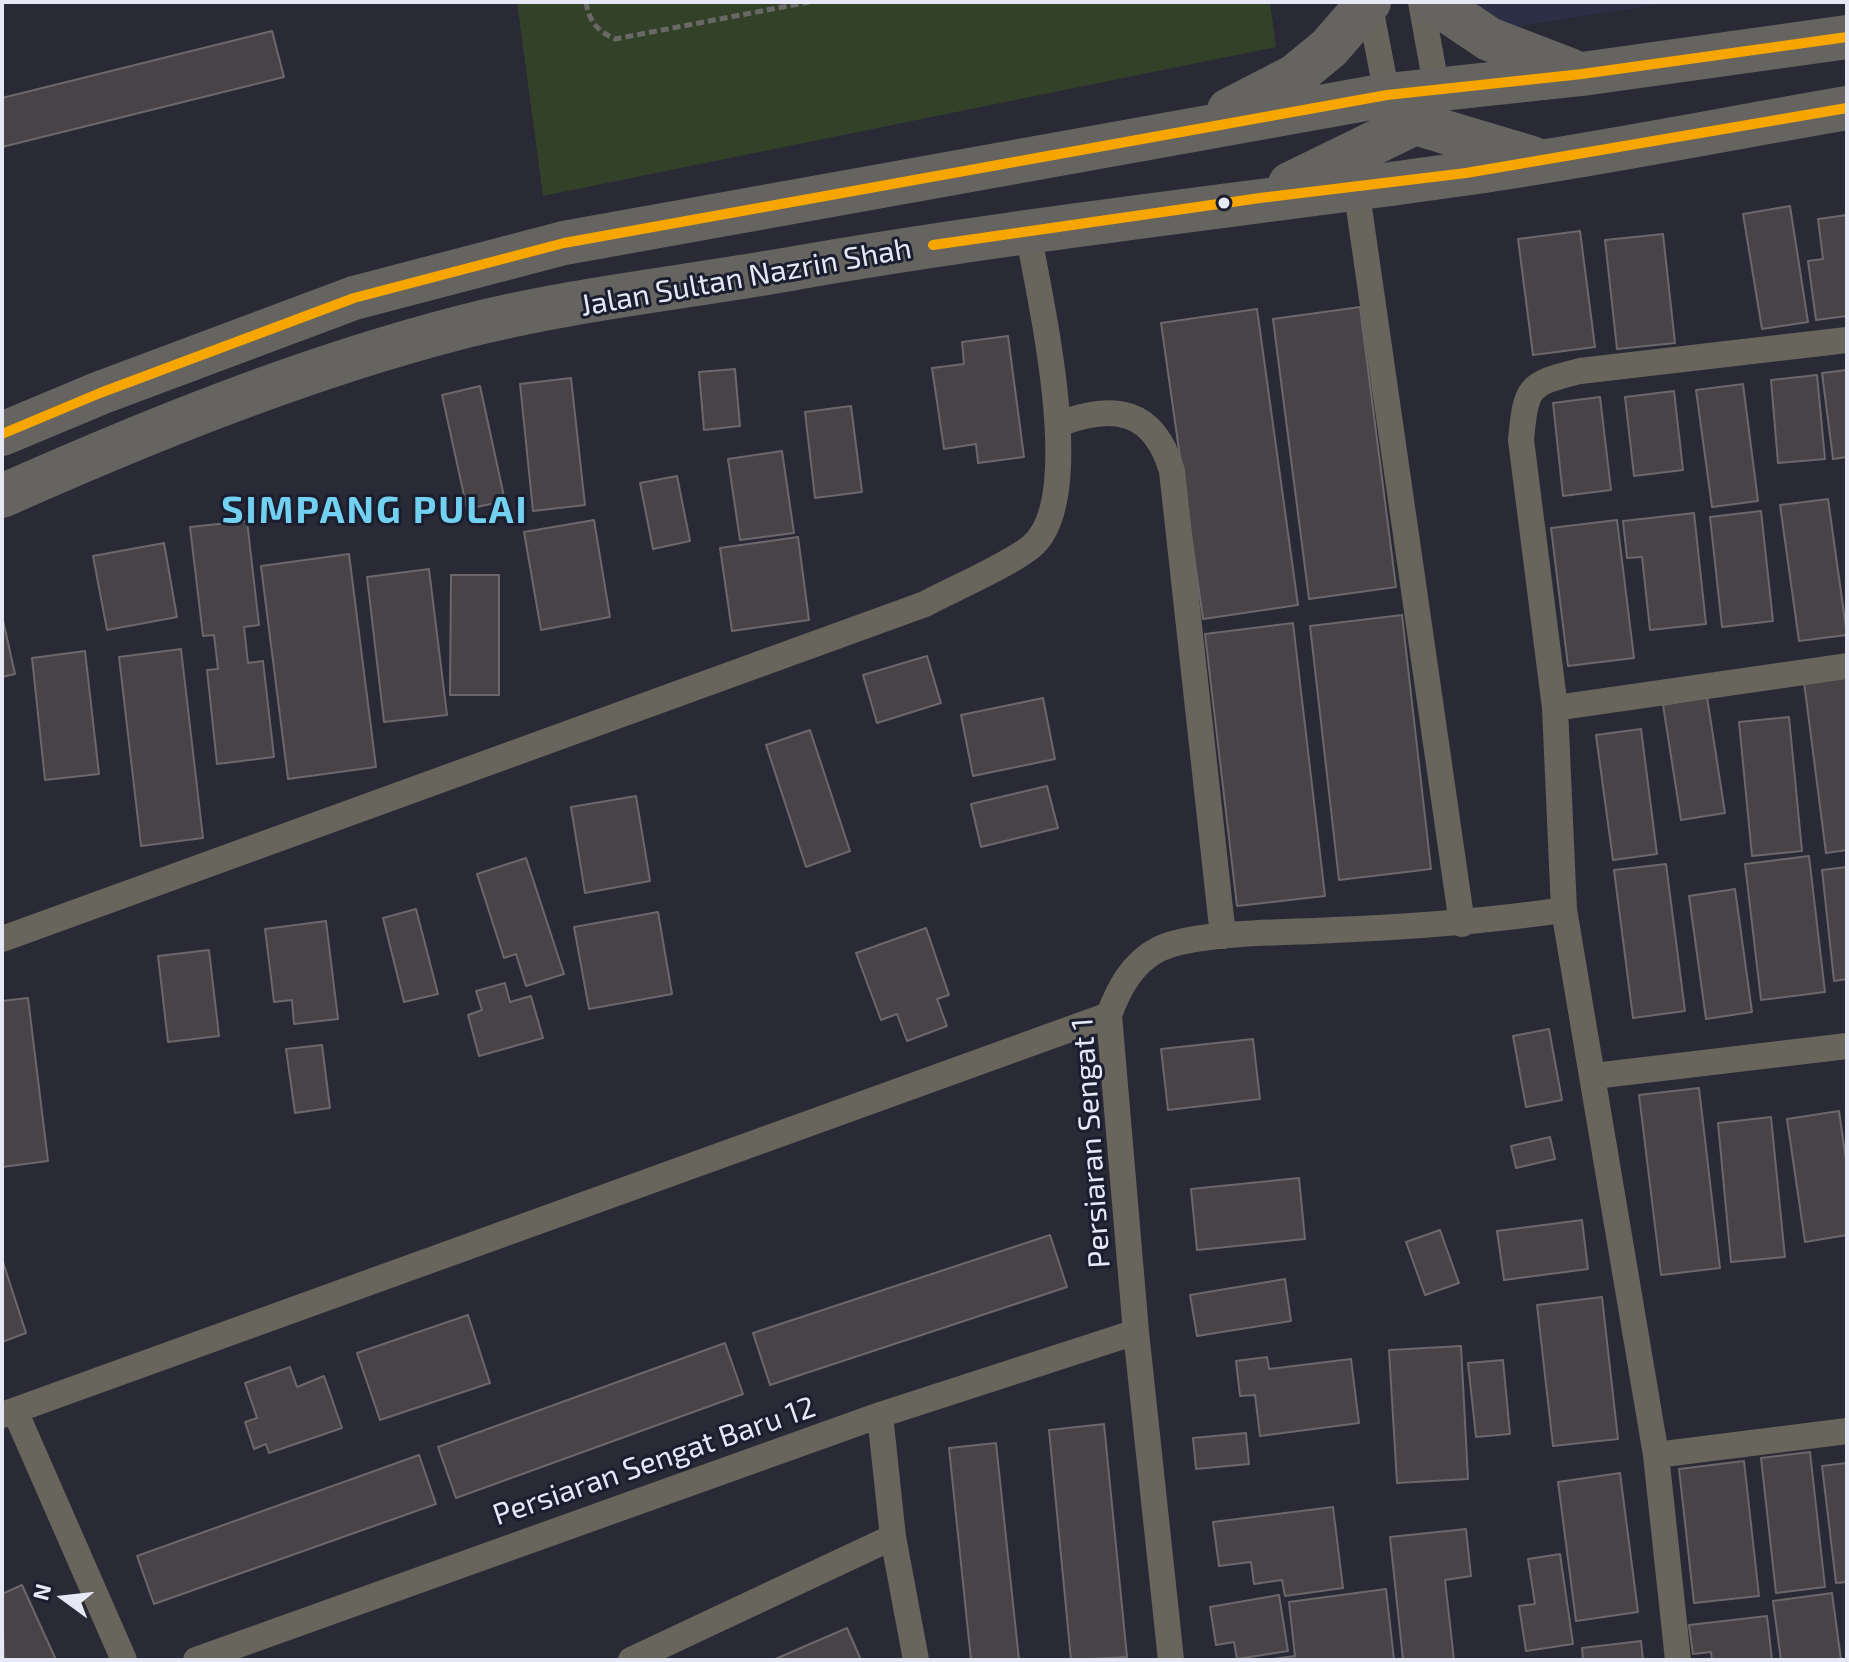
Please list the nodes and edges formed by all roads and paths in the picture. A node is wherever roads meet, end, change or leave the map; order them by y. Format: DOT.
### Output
graph roads {
  1 [pos="586,2"];
  2 [pos="809,2"];
  3 [pos="1370,2"];
  4 [pos="1421,2"];
  5 [pos="1434,2"];
  6 [pos="1847,37"];
  7 [pos="1582,74"];
  8 [pos="1413,103"];
  9 [pos="1847,108"];
  10 [pos="1188,132"];
  11 [pos="1541,161"];
  12 [pos="1356,187"];
  13 [pos="1260,198"];
  14 [pos="1028,231"];
  15 [pos="1847,340"];
  16 [pos="1059,424"];
  17 [pos="2,434"];
  18 [pos="2,496"];
  19 [pos="1847,666"];
  20 [pos="1555,708"];
  21 [pos="1564,910"];
  22 [pos="1462,924"];
  23 [pos="1223,936"];
  24 [pos="2,939"];
  25 [pos="1109,1015"];
  26 [pos="1847,1046"];
  27 [pos="1594,1076"];
  28 [pos="1136,1332"];
  29 [pos="8,1413"];
  30 [pos="880,1415"];
  31 [pos="1847,1431"];
  32 [pos="1656,1455"];
  33 [pos="893,1537"];
  34 [pos="124,1660"];
  35 [pos="196,1660"];
  36 [pos="631,1660"];
  37 [pos="916,1660"];
  38 [pos="1171,1660"];
  39 [pos="1678,1660"];
  1 -- 2 [label="path"];
  3 -- 8 [label="street"];
  3 -- 10 [label="highway"];
  4 -- 8 [label="street"];
  5 -- 7 [label="highway"];
  6 -- 7 [label="highway"];
  7 -- 8 [label="highway"];
  8 -- 10 [label="highway"];
  8 -- 11 [label="highway"];
  8 -- 13 [label="highway"];
  9 -- 11 [label="highway, Jalan Sultan Nazrin Shah"];
  10 -- 17 [label="highway"];
  11 -- 12 [label="highway, Jalan Sultan Nazrin Shah"];
  12 -- 13 [label="highway, Jalan Sultan Nazrin Shah"];
  12 -- 22 [label="street"];
  13 -- 14 [label="highway, Jalan Sultan Nazrin Shah"];
  14 -- 16 [label="street"];
  14 -- 18 [label="highway, Jalan Sultan Nazrin Shah"];
  15 -- 20 [label="street"];
  16 -- 23 [label="street"];
  16 -- 24 [label="street"];
  19 -- 20 [label="street"];
  20 -- 21 [label="street"];
  21 -- 22 [label="street, Persiaran Sengat 1"];
  21 -- 27 [label="street"];
  22 -- 23 [label="street, Persiaran Sengat 1"];
  23 -- 25 [label="street, Persiaran Sengat 1"];
  25 -- 28 [label="street, Persiaran Sengat 1"];
  25 -- 29 [label="street"];
  26 -- 27 [label="street"];
  27 -- 32 [label="street"];
  28 -- 30 [label="street, Persiaran Sengat Baru 12"];
  28 -- 38 [label="street, Persiaran Sengat 1"];
  29 -- 34 [label="street"];
  30 -- 33 [label="street"];
  30 -- 35 [label="street, Persiaran Sengat Baru 12"];
  31 -- 32 [label="street"];
  32 -- 39 [label="street"];
  33 -- 36 [label="street"];
  33 -- 37 [label="street"];
}
